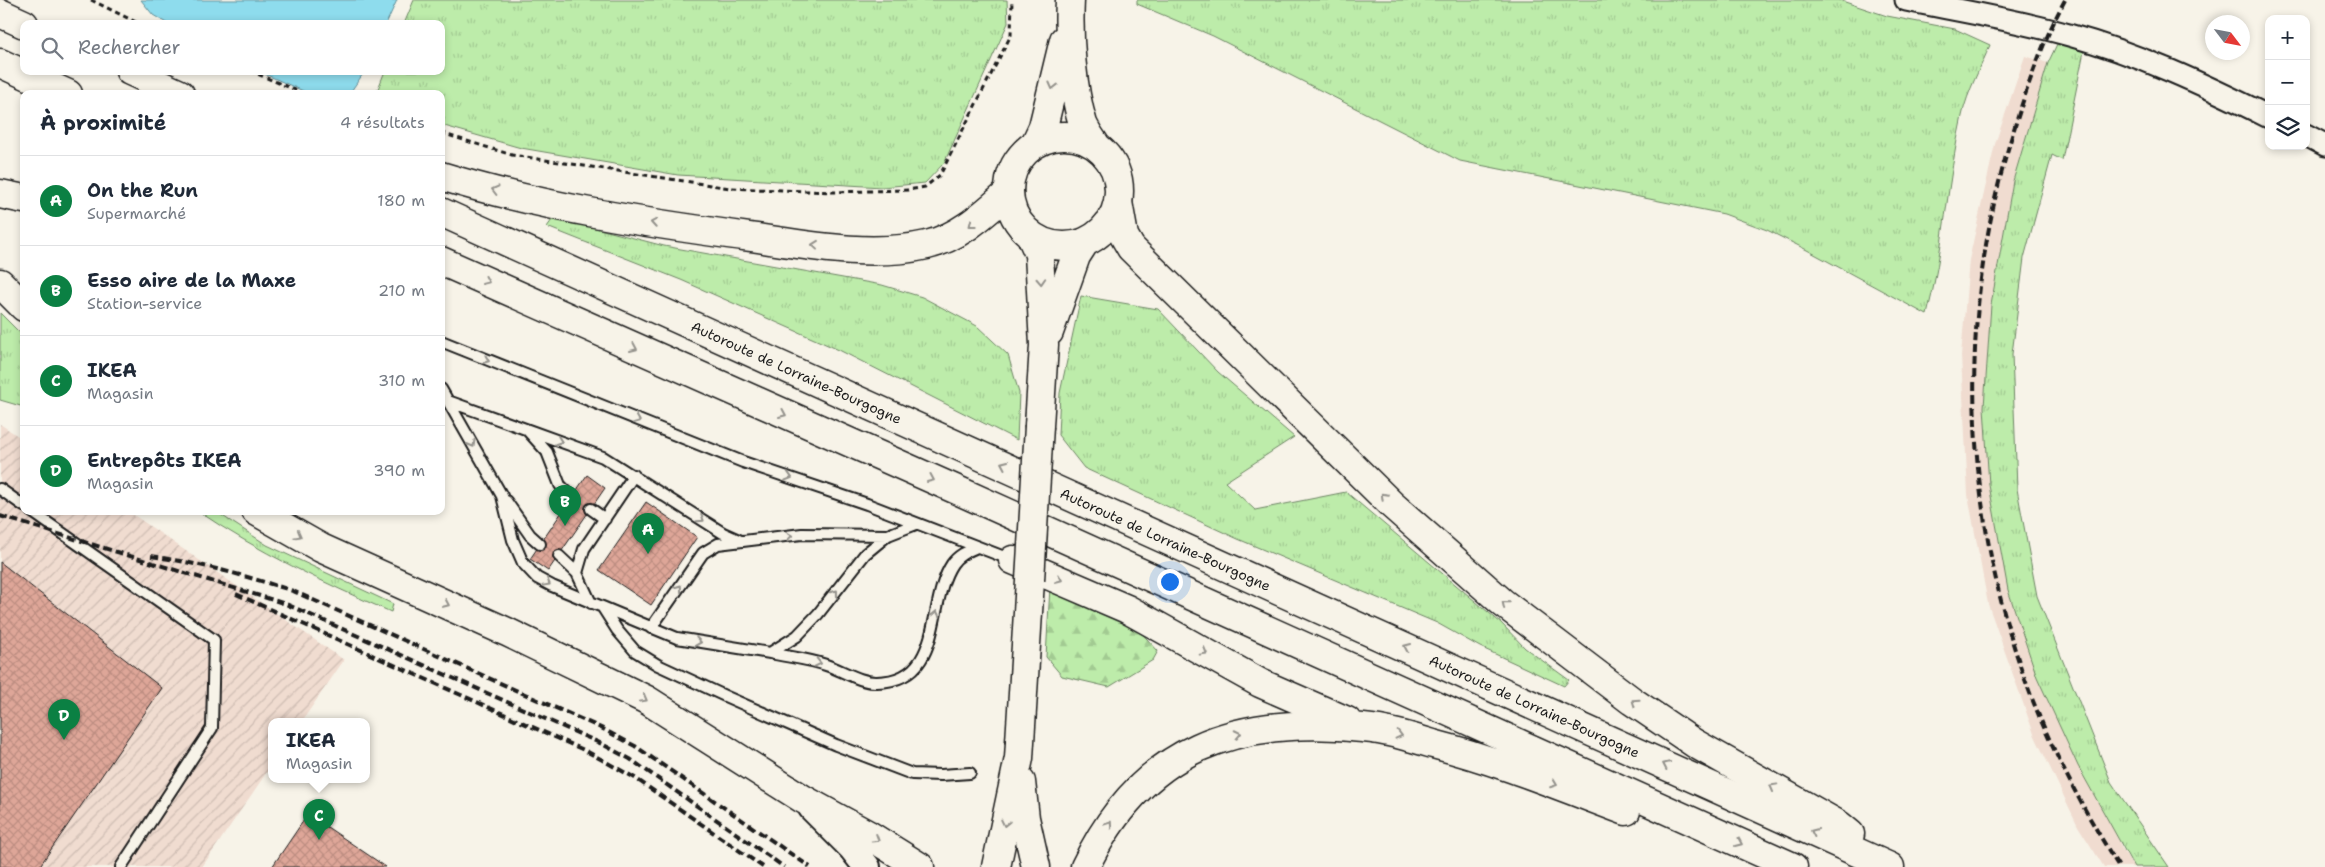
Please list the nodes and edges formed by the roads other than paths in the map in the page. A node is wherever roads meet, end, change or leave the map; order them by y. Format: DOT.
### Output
graph roads {
  1 [pos="1906,0"];
  2 [pos="1069,11"];
  3 [pos="0,13"];
  4 [pos="20,22"];
  5 [pos="0,63"];
  6 [pos="20,72"];
  7 [pos="26,75"];
  8 [pos="139,75"];
  9 [pos="59,90"];
  10 [pos="171,90"];
  11 [pos="2265,115"];
  12 [pos="2310,138"];
  13 [pos="1035,144"];
  14 [pos="1095,144"];
  15 [pos="2325,145"];
  16 [pos="445,177"];
  17 [pos="1009,192"];
  18 [pos="0,194"];
  19 [pos="20,198"];
  20 [pos="1118,202"];
  21 [pos="445,214"];
  22 [pos="1030,234"];
  23 [pos="1085,242"];
  24 [pos="445,263"];
  25 [pos="0,283"];
  26 [pos="20,303"];
  27 [pos="445,343"];
  28 [pos="1044,345"];
  29 [pos="445,396"];
  30 [pos="448,401"];
  31 [pos="526,429"];
  32 [pos="634,476"];
  33 [pos="0,489"];
  34 [pos="502,496"];
  35 [pos="572,497"];
  36 [pos="20,503"];
  37 [pos="591,509"];
  38 [pos="37,515"];
  39 [pos="263,515"];
  40 [pos="605,519"];
  41 [pos="916,524"];
  42 [pos="888,535"];
  43 [pos="740,541"];
  44 [pos="540,544"];
  45 [pos="977,547"];
  46 [pos="559,556"];
  47 [pos="1022,570"];
  48 [pos="577,573"];
  49 [pos="591,603"];
  50 [pos="603,608"];
  51 [pos="651,628"];
  52 [pos="770,653"];
  53 [pos="1364,728"];
  54 [pos="1019,758"];
  55 [pos="970,772"];
  56 [pos="803,799"];
  57 [pos="1694,823"];
  58 [pos="1887,866"];
  59 [pos="121,867"];
  60 [pos="867,867"];
  61 [pos="920,867"];
  62 [pos="996,867"];
  63 [pos="1036,867"];
  64 [pos="1085,867"];
  65 [pos="1793,867"];
  1 -- 11 [label="street"];
  2 -- 13 [label="main road, one-way"];
  2 -- 14 [label="main road"];
  3 -- 4 [label="main road"];
  5 -- 6 [label="main road"];
  7 -- 9 [label="main road"];
  8 -- 10 [label="main road"];
  12 -- 15 [label="street"];
  13 -- 14 [label="main road"];
  13 -- 17 [label="main road"];
  14 -- 20 [label="main road"];
  17 -- 16 [label="main road, one-way"];
  17 -- 22 [label="main road"];
  18 -- 19 [label="main road"];
  20 -- 23 [label="main road"];
  58 -- 20 [label="main road, one-way"];
  58 -- 21 [label="main road, Autoroute de Lorraine-Bourgogne, one-way"];
  22 -- 23 [label="main road"];
  22 -- 28 [label="main road, one-way"];
  23 -- 28 [label="main road"];
  24 -- 57 [label="main road, one-way"];
  25 -- 26 [label="main road"];
  27 -- 41 [label="lane, one-way"];
  28 -- 47 [label="main road, bridge"];
  29 -- 30 [label="lane"];
  30 -- 31 [label="lane"];
  30 -- 34 [label="lane, one-way"];
  31 -- 32 [label="lane, one-way"];
  31 -- 35 [label="lane"];
  32 -- 40 [label="lane"];
  32 -- 43 [label="lane, one-way"];
  33 -- 36 [label="lane"];
  34 -- 44 [label="lane"];
  34 -- 49 [label="lane, one-way"];
  37 -- 40 [label="lane"];
  38 -- 59 [label="lane"];
  39 -- 56 [label="main road, one-way"];
  40 -- 48 [label="lane"];
  41 -- 42 [label="lane"];
  41 -- 45 [label="lane"];
  43 -- 42 [label="lane, one-way"];
  52 -- 42 [label="lane, one-way"];
  51 -- 43 [label="lane, one-way"];
  45 -- 47 [label="lane"];
  52 -- 45 [label="lane, one-way"];
  46 -- 48 [label="lane"];
  47 -- 53 [label="main road, one-way"];
  47 -- 54 [label="main road"];
  48 -- 49 [label="lane"];
  49 -- 50 [label="lane"];
  50 -- 51 [label="lane"];
  50 -- 55 [label="lane"];
  51 -- 52 [label="lane, one-way"];
  53 -- 57 [label="main road, one-way"];
  64 -- 53 [label="main road, one-way"];
  54 -- 62 [label="main road, one-way"];
  54 -- 63 [label="main road"];
  56 -- 60 [label="street"];
  56 -- 61 [label="main road, one-way"];
  57 -- 65 [label="main road, one-way"];
}
